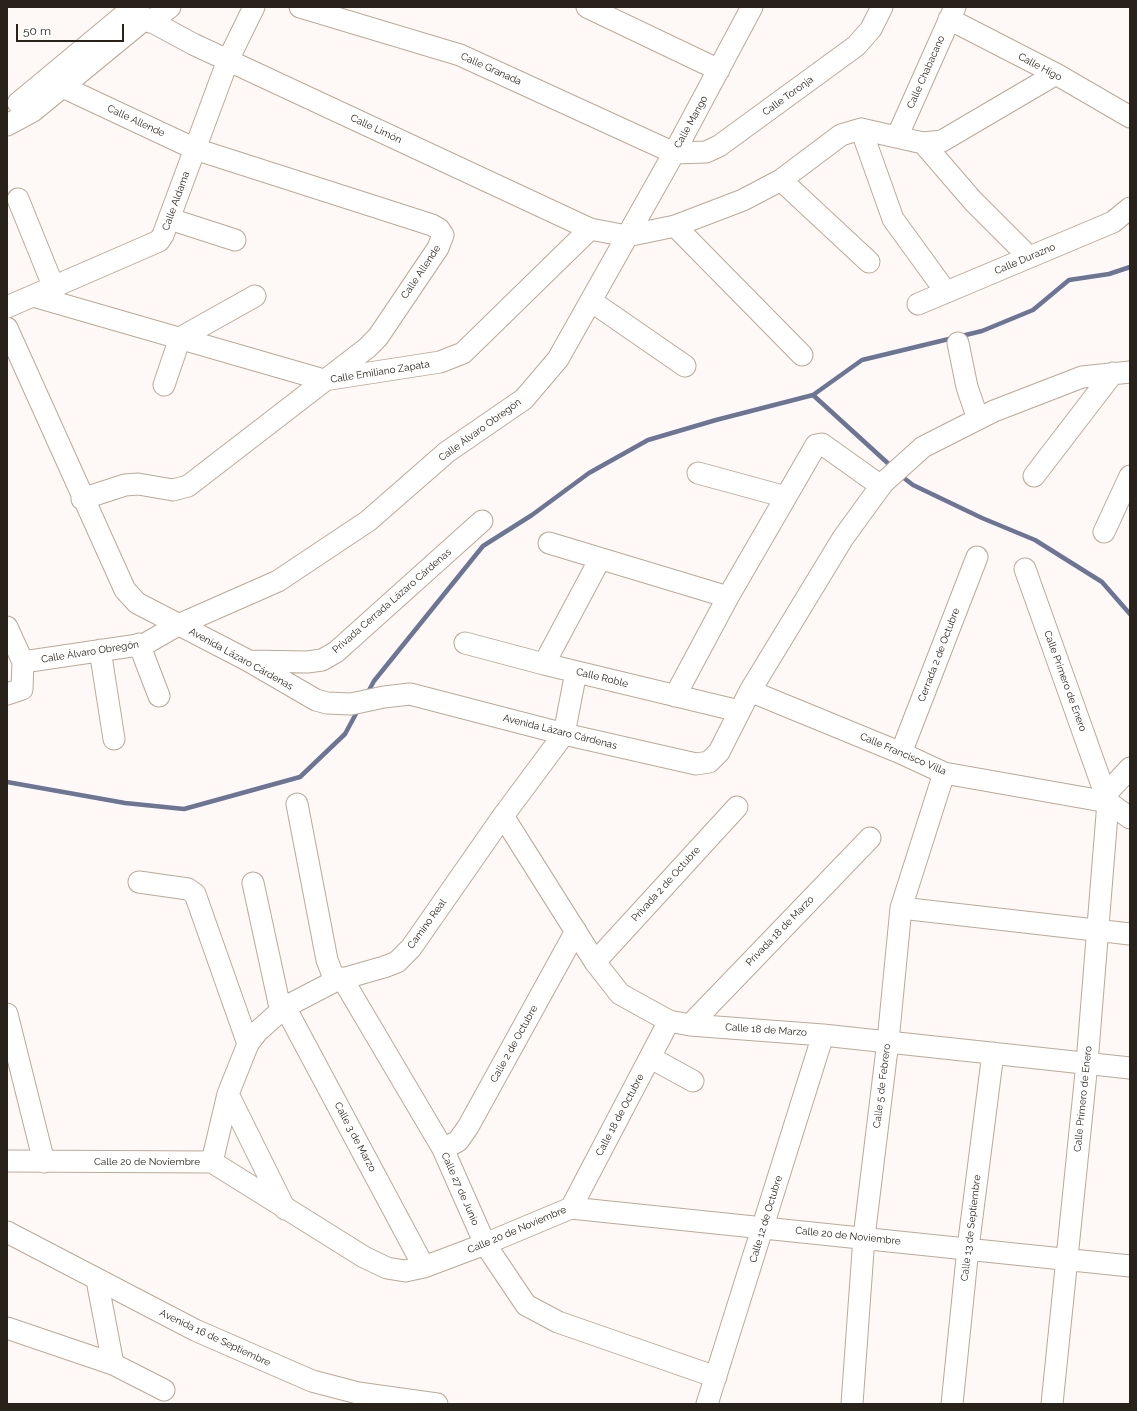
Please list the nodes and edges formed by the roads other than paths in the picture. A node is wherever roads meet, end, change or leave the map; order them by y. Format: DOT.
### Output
graph roads {
  1 [pos="170,7"];
  2 [pos="254,7"];
  3 [pos="300,7"];
  4 [pos="587,7"];
  5 [pos="752,7"];
  6 [pos="882,7"];
  7 [pos="952,13"];
  8 [pos="138,14"];
  9 [pos="228,60"];
  10 [pos="719,70"];
  11 [pos="1056,74"];
  12 [pos="63,87"];
  13 [pos="14,107"];
  14 [pos="1130,117"];
  15 [pos="7,125"];
  16 [pos="861,129"];
  17 [pos="897,138"];
  18 [pos="923,143"];
  19 [pos="195,149"];
  20 [pos="674,153"];
  21 [pos="781,180"];
  22 [pos="18,199"];
  23 [pos="1130,208"];
  24 [pos="170,218"];
  25 [pos="675,226"];
  26 [pos="590,229"];
  27 [pos="627,236"];
  28 [pos="235,240"];
  29 [pos="1030,257"];
  30 [pos="869,262"];
  31 [pos="54,288"];
  32 [pos="946,292"];
  33 [pos="33,296"];
  34 [pos="255,296"];
  35 [pos="591,301"];
  36 [pos="918,304"];
  37 [pos="7,307"];
  38 [pos="7,328"];
  39 [pos="180,338"];
  40 [pos="958,343"];
  41 [pos="802,355"];
  42 [pos="685,366"];
  43 [pos="1121,372"];
  44 [pos="324,380"];
  45 [pos="164,385"];
  46 [pos="978,419"];
  47 [pos="698,473"];
  48 [pos="1034,476"];
  49 [pos="1130,476"];
  50 [pos="882,485"];
  51 [pos="786,497"];
  52 [pos="82,499"];
  53 [pos="482,521"];
  54 [pos="1104,532"];
  55 [pos="549,543"];
  56 [pos="977,557"];
  57 [pos="600,559"];
  58 [pos="1025,569"];
  59 [pos="728,596"];
  60 [pos="178,625"];
  61 [pos="7,627"];
  62 [pos="465,643"];
  63 [pos="139,644"];
  64 [pos="100,650"];
  65 [pos="247,660"];
  66 [pos="23,662"];
  67 [pos="544,664"];
  68 [pos="576,672"];
  69 [pos="750,691"];
  70 [pos="7,694"];
  71 [pos="159,696"];
  72 [pos="675,696"];
  73 [pos="739,711"];
  74 [pos="564,734"];
  75 [pos="114,739"];
  76 [pos="901,753"];
  77 [pos="1130,768"];
  78 [pos="944,773"];
  79 [pos="1107,798"];
  80 [pos="297,804"];
  81 [pos="736,807"];
  82 [pos="503,816"];
  83 [pos="1130,818"];
  84 [pos="870,838"];
  85 [pos="139,882"];
  86 [pos="253,883"];
  87 [pos="901,908"];
  88 [pos="1098,930"];
  89 [pos="576,931"];
  90 [pos="1130,934"];
  91 [pos="595,962"];
  92 [pos="338,980"];
  93 [pos="285,1007"];
  94 [pos="7,1014"];
  95 [pos="669,1022"];
  96 [pos="690,1025"];
  97 [pos="823,1034"];
  98 [pos="888,1041"];
  99 [pos="248,1044"];
  100 [pos="993,1053"];
  101 [pos="651,1058"];
  102 [pos="1087,1063"];
  103 [pos="1130,1068"];
  104 [pos="693,1080"];
  105 [pos="228,1094"];
  106 [pos="442,1149"];
  107 [pos="7,1162"];
  108 [pos="44,1162"];
  109 [pos="212,1162"];
  110 [pos="571,1208"];
  111 [pos="285,1209"];
  112 [pos="764,1228"];
  113 [pos="7,1232"];
  114 [pos="864,1238"];
  115 [pos="485,1244"];
  116 [pos="968,1248"];
  117 [pos="1067,1259"];
  118 [pos="1130,1266"];
  119 [pos="424,1268"];
  120 [pos="97,1280"];
  121 [pos="7,1328"];
  122 [pos="113,1364"];
  123 [pos="716,1377"];
  124 [pos="164,1390"];
  125 [pos="437,1404"];
  126 [pos="707,1404"];
  127 [pos="852,1404"];
  128 [pos="952,1404"];
  129 [pos="1052,1404"];
  1 -- 8 [label="street"];
  2 -- 9 [label="street, Calle Aldama"];
  3 -- 20 [label="street, Calle Granada"];
  4 -- 10 [label="street"];
  5 -- 10 [label="street, Calle Mango"];
  6 -- 20 [label="street, Calle Toronja"];
  7 -- 11 [label="street, Calle Higo"];
  7 -- 17 [label="street, Calle Chabacano"];
  8 -- 9 [label="street, Calle Limón"];
  8 -- 12 [label="street"];
  8 -- 13 [label="street"];
  9 -- 19 [label="street, Calle Aldama"];
  9 -- 26 [label="street, Calle Limón"];
  10 -- 20 [label="street, Calle Mango"];
  11 -- 14 [label="street, Calle Higo"];
  11 -- 18 [label="street"];
  12 -- 13 [label="street"];
  12 -- 19 [label="street, Calle Allende"];
  13 -- 15 [label="street"];
  16 -- 17 [label="street"];
  16 -- 21 [label="street"];
  16 -- 32 [label="street"];
  17 -- 18 [label="street"];
  18 -- 29 [label="street"];
  19 -- 24 [label="street, Calle Aldama"];
  19 -- 44 [label="street, Calle Allende"];
  20 -- 27 [label="street, Calle Mango"];
  21 -- 25 [label="street"];
  21 -- 30 [label="street"];
  22 -- 31 [label="street"];
  23 -- 29 [label="street, Calle Durazno"];
  24 -- 28 [label="street"];
  24 -- 31 [label="street, Calle Aldama"];
  25 -- 27 [label="street"];
  25 -- 41 [label="street"];
  26 -- 27 [label="street, Calle Limón"];
  26 -- 44 [label="street, Calle Emiliano Zapata"];
  27 -- 35 [label="street, Calle Álvaro Obregón"];
  29 -- 32 [label="street, Calle Durazno"];
  31 -- 33 [label="street, Calle Aldama"];
  32 -- 36 [label="street, Calle Durazno"];
  33 -- 37 [label="street, Calle Aldama"];
  33 -- 39 [label="street, Calle Emiliano Zapata"];
  34 -- 39 [label="street"];
  35 -- 42 [label="street"];
  35 -- 60 [label="street, Calle Álvaro Obregón"];
  38 -- 52 [label="street, Avenida Lázaro Cárdenas"];
  39 -- 44 [label="street, Calle Emiliano Zapata"];
  39 -- 45 [label="street"];
  40 -- 46 [label="street"];
  43 -- 46 [label="street, Avenida Lázaro Cárdenas"];
  43 -- 48 [label="street"];
  44 -- 52 [label="street, Calle Allende"];
  46 -- 50 [label="street, Avenida Lázaro Cárdenas"];
  47 -- 51 [label="street"];
  49 -- 54 [label="street"];
  50 -- 51 [label="street"];
  50 -- 69 [label="street, Avenida Lázaro Cárdenas"];
  51 -- 59 [label="street"];
  52 -- 60 [label="street, Avenida Lázaro Cárdenas"];
  53 -- 65 [label="street, Privada Cerrada Lázaro Cárdenas"];
  55 -- 57 [label="street"];
  56 -- 76 [label="street, Cerrada 2 de Octubre"];
  57 -- 59 [label="street"];
  57 -- 67 [label="street"];
  58 -- 79 [label="street, Calle Primero de Enero"];
  59 -- 72 [label="street"];
  60 -- 63 [label="street, Calle Álvaro Obregón"];
  60 -- 65 [label="street, Avenida Lázaro Cárdenas"];
  61 -- 66 [label="street"];
  62 -- 67 [label="street, Calle Roble"];
  63 -- 64 [label="street, Calle Álvaro Obregón"];
  63 -- 71 [label="street"];
  64 -- 66 [label="street, Calle Álvaro Obregón"];
  64 -- 75 [label="street"];
  65 -- 74 [label="street, Avenida Lázaro Cárdenas"];
  66 -- 70 [label="street"];
  67 -- 68 [label="street, Calle Roble"];
  68 -- 72 [label="street, Calle Roble"];
  68 -- 74 [label="street, Camino Real"];
  69 -- 73 [label="street, Avenida Lázaro Cárdenas"];
  69 -- 76 [label="street, Calle Francisco Villa"];
  72 -- 73 [label="street, Calle Roble"];
  73 -- 74 [label="street, Avenida Lázaro Cárdenas"];
  74 -- 82 [label="street, Camino Real"];
  76 -- 78 [label="street, Calle Francisco Villa"];
  77 -- 79 [label="street"];
  78 -- 79 [label="street, Calle Francisco Villa"];
  78 -- 87 [label="street, Calle 5 de Febrero"];
  79 -- 83 [label="street, Calle Francisco Villa"];
  79 -- 88 [label="street, Calle Primero de Enero"];
  80 -- 92 [label="street, Calle 27 de Junio"];
  81 -- 91 [label="street, Privada 2 de Octubre"];
  82 -- 89 [label="street, Calle 18 de Marzo"];
  82 -- 92 [label="street, Camino Real"];
  84 -- 96 [label="street, Privada 18 de Marzo"];
  85 -- 99 [label="street"];
  86 -- 93 [label="street, Calle 3 de Marzo"];
  87 -- 88 [label="street"];
  87 -- 98 [label="street, Calle 5 de Febrero"];
  88 -- 90 [label="street"];
  88 -- 102 [label="street, Calle Primero de Enero"];
  89 -- 91 [label="street, Calle 18 de Marzo"];
  89 -- 106 [label="street, Calle 2 de Octubre"];
  91 -- 95 [label="street, Calle 18 de Marzo"];
  92 -- 93 [label="street, Camino Real"];
  92 -- 106 [label="street, Calle 27 de Junio"];
  93 -- 99 [label="street, Camino Real"];
  93 -- 119 [label="street, Calle 3 de Marzo"];
  94 -- 108 [label="street"];
  95 -- 96 [label="street, Calle 18 de Marzo"];
  95 -- 101 [label="street, Calle 18 de Octubre"];
  96 -- 97 [label="street, Calle 18 de Marzo"];
  97 -- 98 [label="street, Calle 18 de Marzo"];
  97 -- 112 [label="street, Calle 12 de Octubre"];
  98 -- 100 [label="street, Calle 18 de Marzo"];
  98 -- 114 [label="street, Calle 5 de Febrero"];
  99 -- 105 [label="street, Camino Real"];
  100 -- 102 [label="street, Calle 18 de Marzo"];
  100 -- 116 [label="street, Calle 13 de Septiembre"];
  101 -- 104 [label="street"];
  101 -- 110 [label="street, Calle 18 de Octubre"];
  102 -- 103 [label="street, Calle 18 de Marzo"];
  102 -- 117 [label="street, Calle Primero de Enero"];
  105 -- 109 [label="street, Camino Real"];
  105 -- 111 [label="street"];
  106 -- 115 [label="street, Calle 27 de Junio"];
  107 -- 108 [label="street, Calle 20 de Noviembre"];
  108 -- 109 [label="street, Calle 20 de Noviembre"];
  109 -- 111 [label="street, Calle 20 de Noviembre"];
  110 -- 112 [label="street, Calle 20 de Noviembre"];
  110 -- 115 [label="street, Calle 20 de Noviembre"];
  111 -- 119 [label="street, Calle 20 de Noviembre"];
  112 -- 114 [label="street, Calle 20 de Noviembre"];
  112 -- 123 [label="street, Calle 12 de Octubre"];
  113 -- 120 [label="street, Avenida 16 de Septiembre"];
  114 -- 116 [label="street, Calle 20 de Noviembre"];
  114 -- 127 [label="street, Calle 5 de Febrero"];
  115 -- 119 [label="street, Calle 20 de Noviembre"];
  115 -- 123 [label="street, Calle 27 de Junio"];
  116 -- 117 [label="street, Calle 20 de Noviembre"];
  116 -- 128 [label="street, Calle 13 de Septiembre"];
  117 -- 118 [label="street, Calle 20 de Noviembre"];
  117 -- 129 [label="street, Calle Primero de Enero"];
  120 -- 122 [label="street"];
  120 -- 125 [label="street, Avenida 16 de Septiembre"];
  121 -- 122 [label="street"];
  122 -- 124 [label="street"];
  123 -- 126 [label="street, Calle 12 de Octubre"];
}
